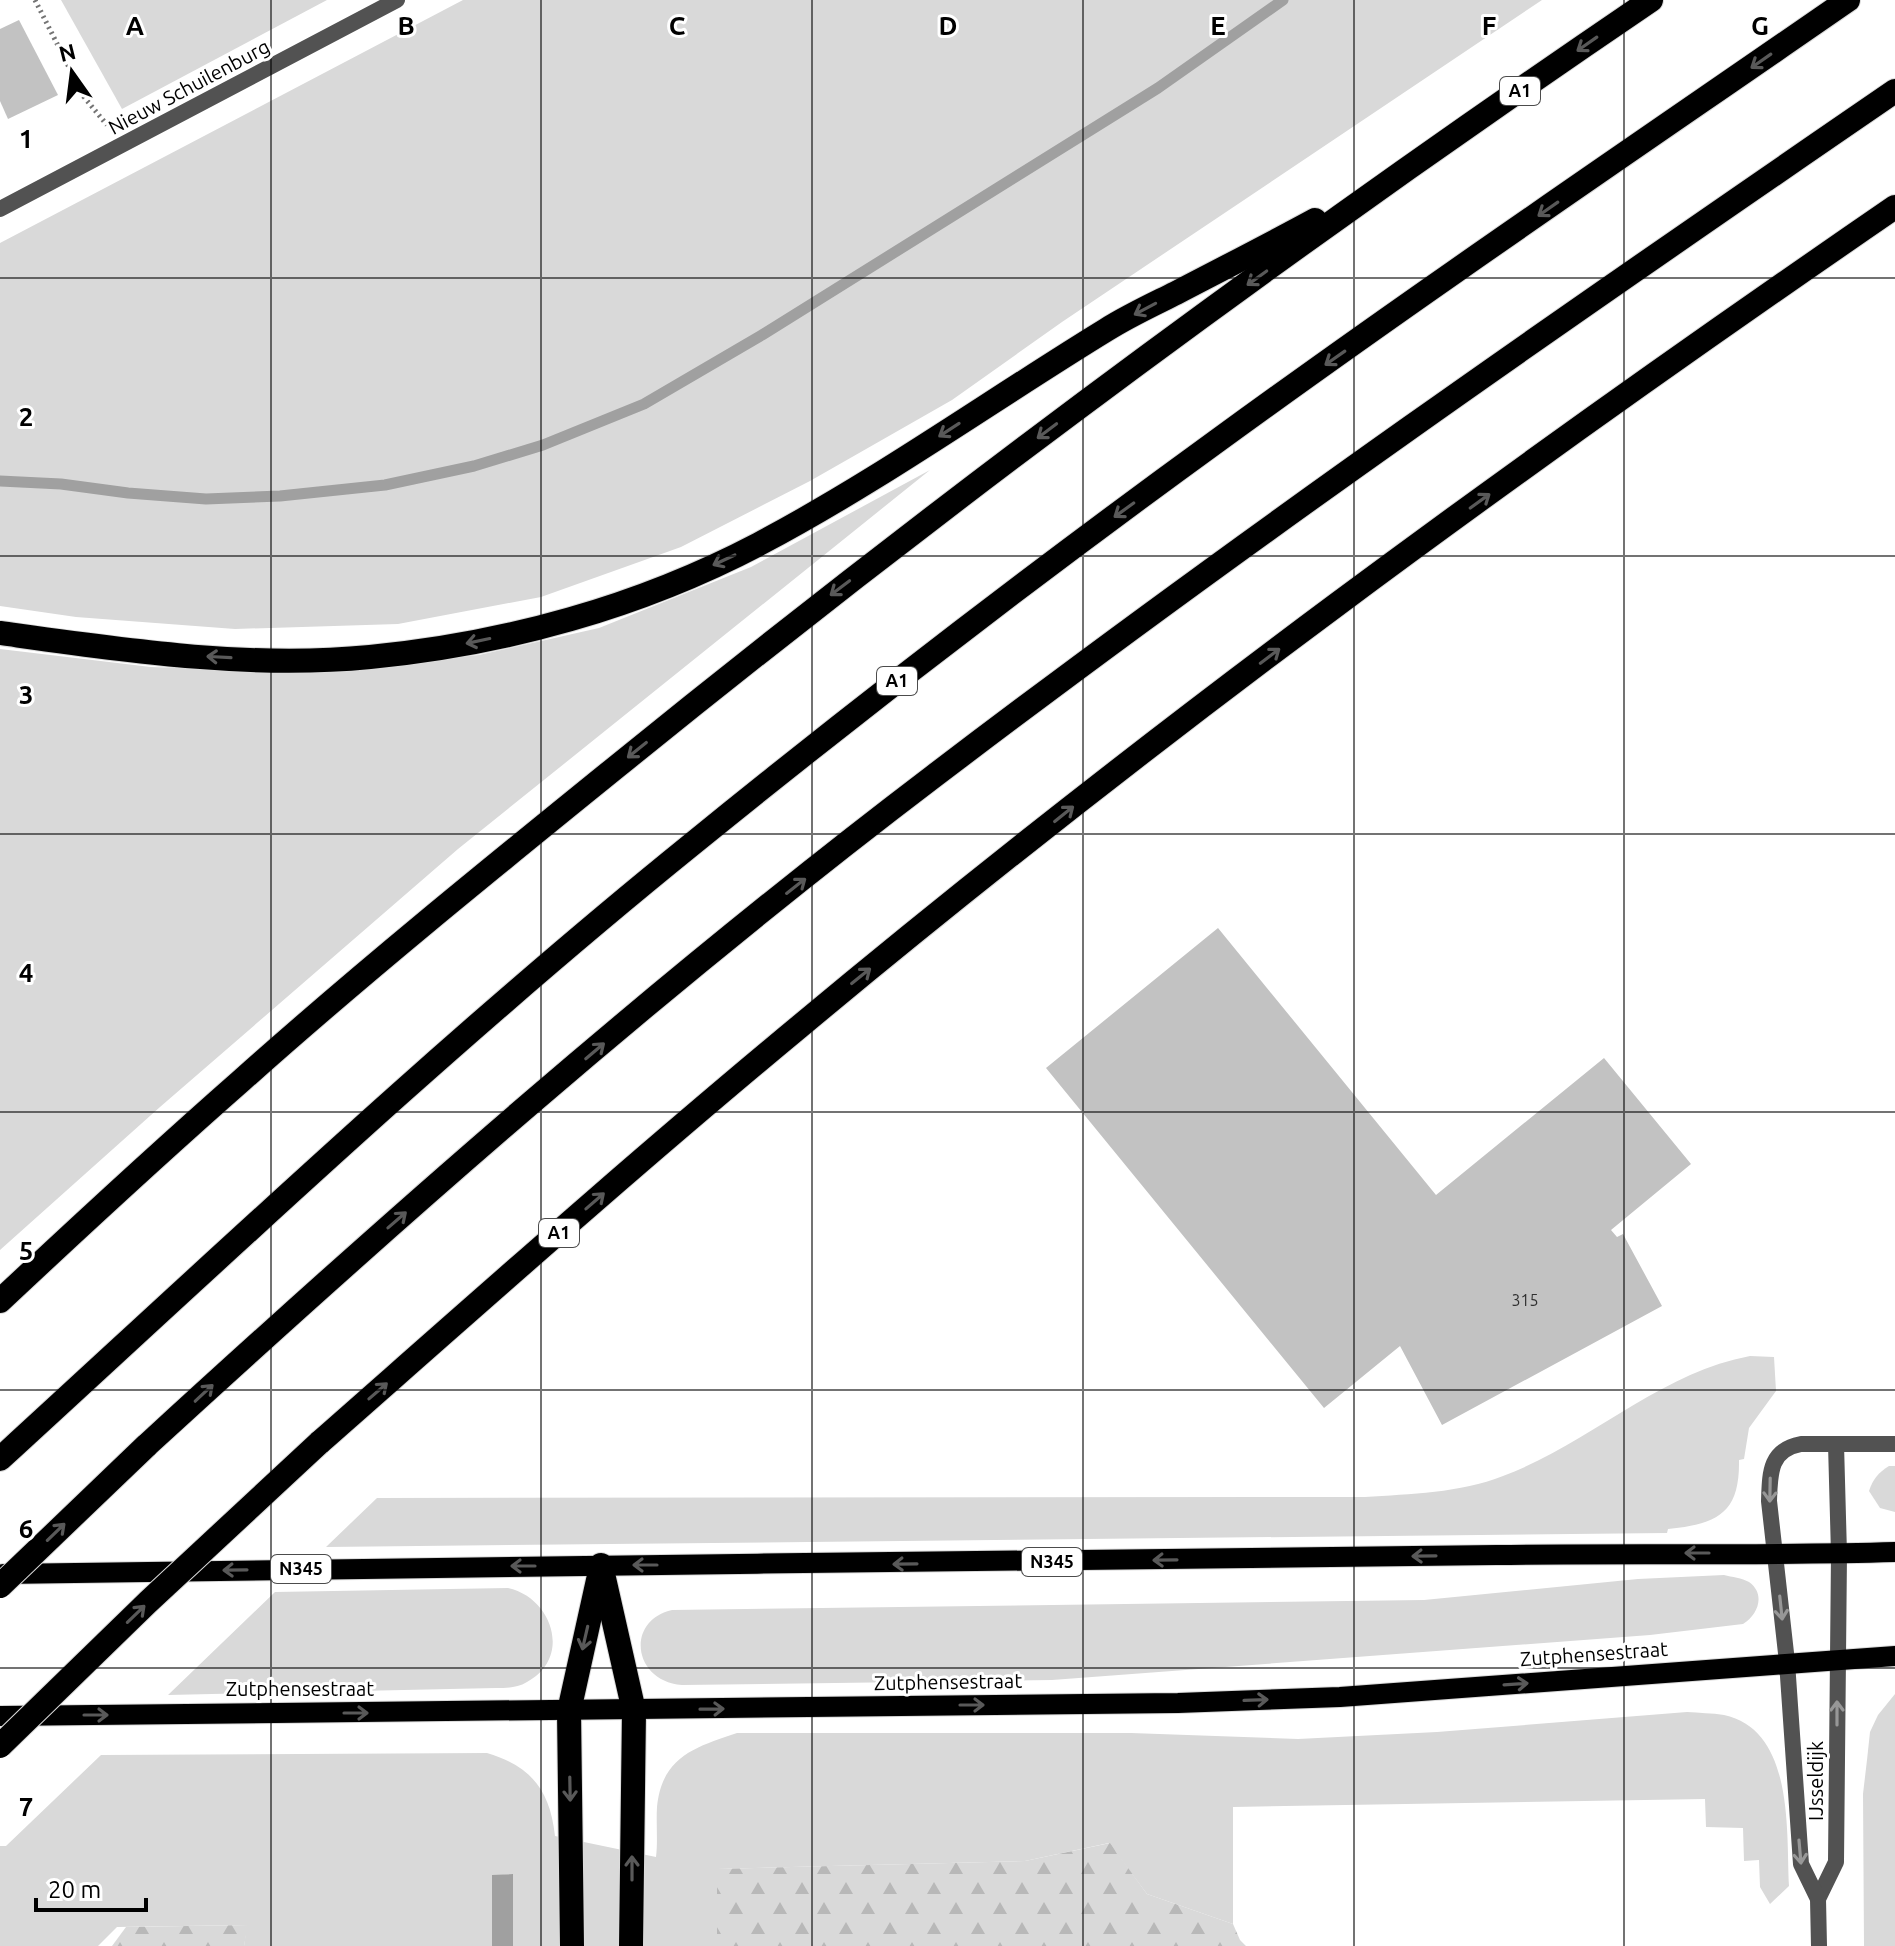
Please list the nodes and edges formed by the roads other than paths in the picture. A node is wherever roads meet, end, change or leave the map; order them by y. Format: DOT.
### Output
graph roads {
  1 [pos="397,0"];
  2 [pos="1651,0"];
  3 [pos="1848,0"];
  4 [pos="1895,91"];
  5 [pos="1388,182"];
  6 [pos="1895,207"];
  7 [pos="0,209"];
  8 [pos="0,633"];
  9 [pos="0,1301"];
  10 [pos="1836,1444"];
  11 [pos="1895,1444"];
  12 [pos="6,1453"];
  13 [pos="1895,1552"];
  14 [pos="1775,1553"];
  15 [pos="1839,1554"];
  16 [pos="601,1565"];
  17 [pos="0,1574"];
  18 [pos="0,1586"];
  19 [pos="1895,1656"];
  20 [pos="1837,1659"];
  21 [pos="1787,1662"];
  22 [pos="569,1711"];
  23 [pos="634,1711"];
  24 [pos="0,1716"];
  25 [pos="0,1746"];
  26 [pos="1818,1899"];
  27 [pos="572,1946"];
  28 [pos="631,1946"];
  29 [pos="1819,1946"];
  1 -- 7 [label="street, Nieuw Schuilenburg"];
  2 -- 5 [label="highway, A1, one-way"];
  3 -- 12 [label="highway, A1, one-way"];
  18 -- 4 [label="highway, one-way, bridge"];
  5 -- 8 [label="highway, A1, one-way"];
  5 -- 9 [label="highway, A1, one-way"];
  25 -- 6 [label="highway, A1, one-way, bridge"];
  10 -- 11 [label="street"];
  10 -- 14 [label="street, one-way"];
  10 -- 15 [label="street"];
  13 -- 15 [label="main road, N345"];
  14 -- 15 [label="main road, N345"];
  14 -- 16 [label="main road, N345, one-way"];
  14 -- 21 [label="street, IJsseldijk, one-way"];
  15 -- 20 [label="street, IJsseldijk"];
  16 -- 17 [label="main road, N345, one-way"];
  16 -- 22 [label="highway, one-way"];
  16 -- 23 [label="highway"];
  19 -- 20 [label="main road, Zutphensestraat"];
  20 -- 21 [label="main road, Zutphensestraat"];
  26 -- 20 [label="street, IJsseldijk, one-way"];
  23 -- 21 [label="main road, Zutphensestraat, one-way"];
  21 -- 26 [label="street, IJsseldijk, one-way"];
  22 -- 23 [label="main road, Zutphensestraat"];
  24 -- 22 [label="main road, Zutphensestraat, one-way"];
  22 -- 27 [label="highway, one-way"];
  28 -- 23 [label="highway, one-way"];
  26 -- 29 [label="street, IJsseldijk"];
}
